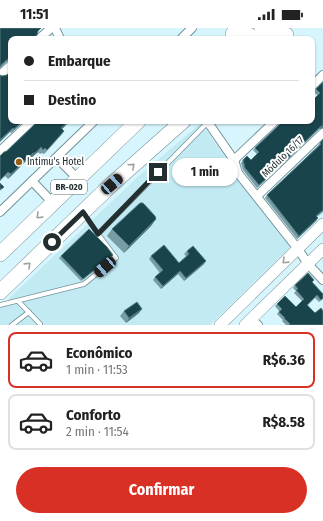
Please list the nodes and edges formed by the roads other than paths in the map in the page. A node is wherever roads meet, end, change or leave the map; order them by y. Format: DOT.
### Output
graph roads {
  1 [pos="51,28"];
  2 [pos="192,28"];
  3 [pos="262,28"];
  4 [pos="234,34"];
  5 [pos="287,34"];
  6 [pos="42,36"];
  7 [pos="184,36"];
  8 [pos="251,36"];
  9 [pos="8,68"];
  10 [pos="323,75"];
  11 [pos="0,76"];
  12 [pos="315,83"];
  13 [pos="29,124"];
  14 [pos="91,124"];
  15 [pos="135,124"];
  16 [pos="180,124"];
  17 [pos="205,124"];
  18 [pos="208,124"];
  19 [pos="272,124"];
  20 [pos="323,133"];
  21 [pos="0,151"];
  22 [pos="57,158"];
  23 [pos="234,160"];
  24 [pos="78,179"];
  25 [pos="32,181"];
  26 [pos="257,196"];
  27 [pos="53,203"];
  28 [pos="0,212"];
  29 [pos="83,212"];
  30 [pos="323,224"];
  31 [pos="98,234"];
  32 [pos="298,248"];
  33 [pos="323,249"];
  34 [pos="0,254"];
  35 [pos="308,264"];
  36 [pos="323,280"];
  37 [pos="0,292"];
  38 [pos="18,301"];
  39 [pos="0,306"];
  40 [pos="29,312"];
  41 [pos="251,323"];
  42 [pos="40,324"];
  43 [pos="12,325"];
  44 [pos="220,325"];
  1 -- 6 [label="street"];
  2 -- 7 [label="street"];
  3 -- 5 [label="highway"];
  4 -- 8 [label="highway"];
  9 -- 11 [label="street"];
  10 -- 12 [label="street"];
  13 -- 21 [label="street"];
  14 -- 22 [label="street"];
  15 -- 24 [label="highway, BR-020"];
  29 -- 16 [label="highway, BR-020, one-way"];
  17 -- 31 [label="lane"];
  18 -- 23 [label="street"];
  19 -- 23 [label="street"];
  20 -- 26 [label="street, Módulo 16/17"];
  22 -- 24 [label="street"];
  22 -- 25 [label="street"];
  23 -- 26 [label="street"];
  24 -- 27 [label="highway, BR-020"];
  25 -- 27 [label="street"];
  25 -- 28 [label="street"];
  26 -- 32 [label="street"];
  27 -- 34 [label="highway, BR-020, one-way"];
  29 -- 31 [label="lane"];
  37 -- 29 [label="highway, BR-020, one-way"];
  30 -- 32 [label="street"];
  31 -- 38 [label="lane"];
  32 -- 35 [label="street"];
  32 -- 44 [label="street, one-way"];
  33 -- 35 [label="street"];
  35 -- 36 [label="street"];
  35 -- 41 [label="street"];
  38 -- 39 [label="lane"];
  38 -- 40 [label="lane"];
  40 -- 42 [label="lane"];
  40 -- 43 [label="lane"];
}
